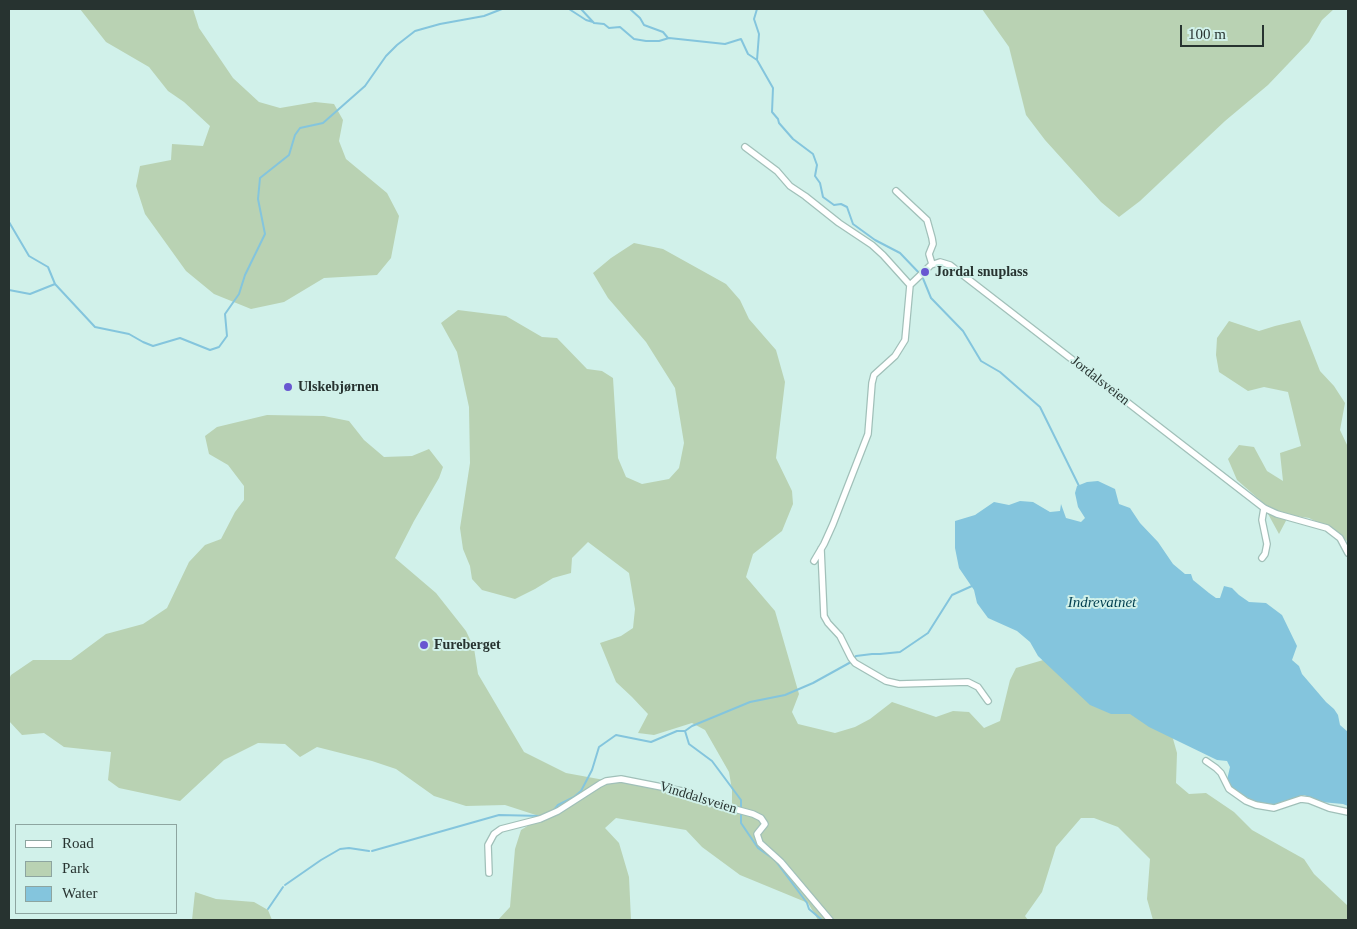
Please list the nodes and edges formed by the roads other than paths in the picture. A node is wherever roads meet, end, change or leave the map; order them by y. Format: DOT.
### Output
graph roads {
  1 [pos="745,147"];
  2 [pos="896,191"];
  3 [pos="932,264"];
  4 [pos="910,285"];
  5 [pos="1264,508"];
  6 [pos="821,549"];
  7 [pos="1348,553"];
  8 [pos="1262,558"];
  9 [pos="814,561"];
  10 [pos="988,701"];
  11 [pos="1206,761"];
  12 [pos="1348,812"];
  13 [pos="489,873"];
  14 [pos="830,920"];
  1 -- 4 [label="street"];
  2 -- 3 [label="street"];
  3 -- 4 [label="street"];
  3 -- 5 [label="street, Jordalsveien"];
  4 -- 6 [label="street"];
  5 -- 7 [label="street, Jordalsveien"];
  5 -- 8 [label="street"];
  6 -- 9 [label="street"];
  6 -- 10 [label="street"];
  11 -- 12 [label="street"];
  13 -- 14 [label="street, Vinddalsveien"];
}
